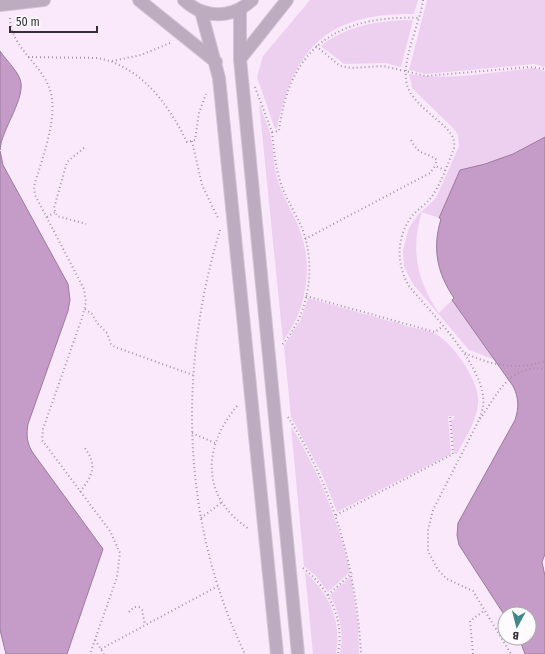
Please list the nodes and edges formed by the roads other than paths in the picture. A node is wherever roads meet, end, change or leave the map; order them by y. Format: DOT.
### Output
graph roads {
  1 [pos="44,0"];
  2 [pos="139,0"];
  3 [pos="184,0"];
  4 [pos="252,0"];
  5 [pos="287,0"];
  6 [pos="0,5"];
  7 [pos="240,9"];
  8 [pos="201,11"];
  9 [pos="240,59"];
  10 [pos="216,62"];
  11 [pos="248,138"];
  12 [pos="226,140"];
  13 [pos="274,412"];
  14 [pos="253,414"];
  15 [pos="276,654"];
  16 [pos="298,654"];
  1 -- 6 [label="street"];
  2 -- 10 [label="street"];
  3 -- 8 [label="street"];
  4 -- 7 [label="street"];
  5 -- 9 [label="street"];
  7 -- 8 [label="street"];
  7 -- 9 [label="street"];
  8 -- 10 [label="street"];
  9 -- 11 [label="street"];
  10 -- 12 [label="street"];
  11 -- 12 [label="street"];
  11 -- 13 [label="street"];
  12 -- 14 [label="street"];
  13 -- 14 [label="street"];
  13 -- 16 [label="street"];
  14 -- 15 [label="street"];
}
